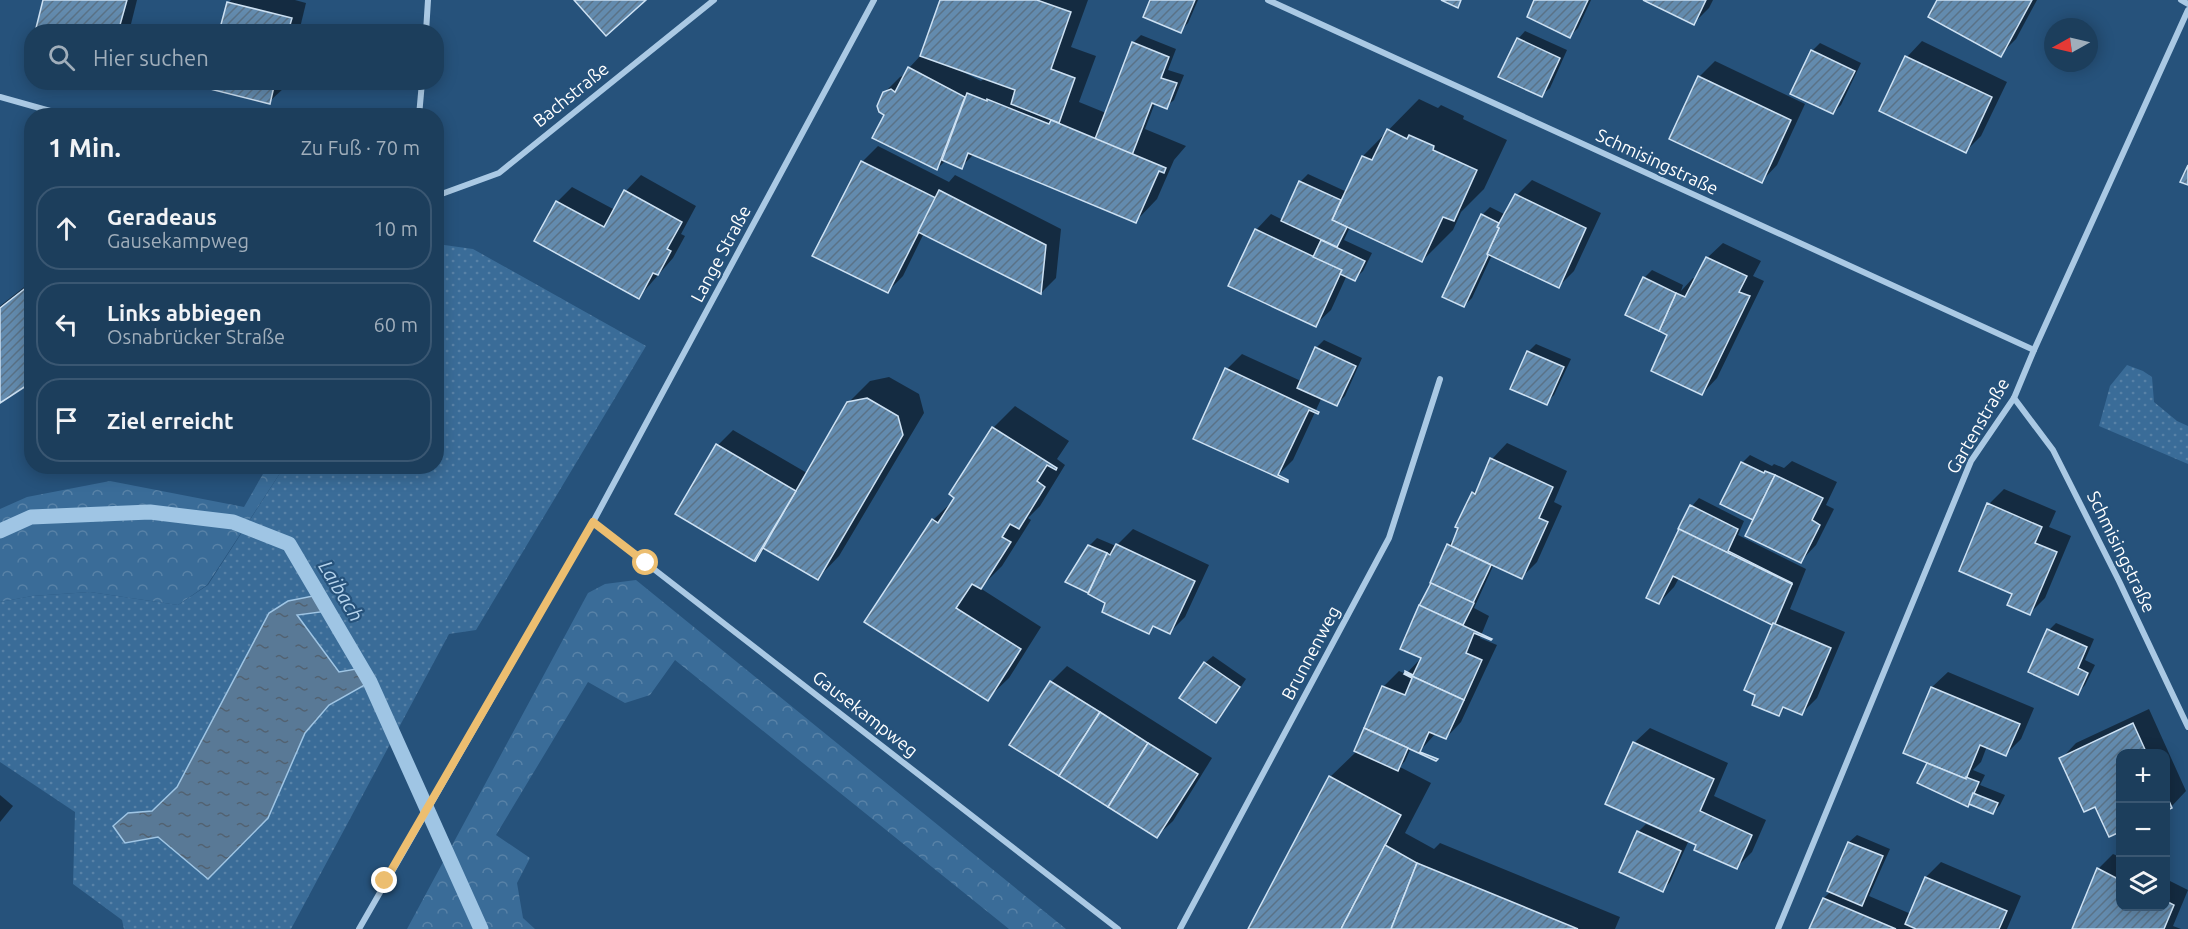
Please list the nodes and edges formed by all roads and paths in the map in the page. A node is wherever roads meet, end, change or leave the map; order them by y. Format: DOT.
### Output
graph roads {
  1 [pos="428,0"];
  2 [pos="714,0"];
  3 [pos="874,0"];
  4 [pos="1268,0"];
  5 [pos="2181,0"];
  6 [pos="2188,4"];
  7 [pos="2188,10"];
  8 [pos="426,24"];
  9 [pos="421,90"];
  10 [pos="0,97"];
  11 [pos="39,108"];
  12 [pos="420,108"];
  13 [pos="444,193"];
  14 [pos="2034,350"];
  15 [pos="1440,379"];
  16 [pos="2014,399"];
  17 [pos="593,522"];
  18 [pos="2188,727"];
  19 [pos="359,929"];
  20 [pos="1118,929"];
  21 [pos="1180,929"];
  22 [pos="1778,929"];
  1 -- 8 [label="street"];
  2 -- 13 [label="street, Bachstraße"];
  3 -- 17 [label="street, Lange Straße"];
  4 -- 14 [label="street, Schmisingstraße"];
  5 -- 6 [label="street"];
  7 -- 14 [label="street, Gartenstraße"];
  9 -- 12 [label="street"];
  10 -- 11 [label="street"];
  14 -- 16 [label="street, Gartenstraße"];
  15 -- 21 [label="street, Brunnenweg"];
  16 -- 18 [label="street, Schmisingstraße"];
  16 -- 22 [label="street, Gartenstraße"];
  17 -- 19 [label="street, Lange Straße"];
  17 -- 20 [label="street, Gausekampweg"];
}
